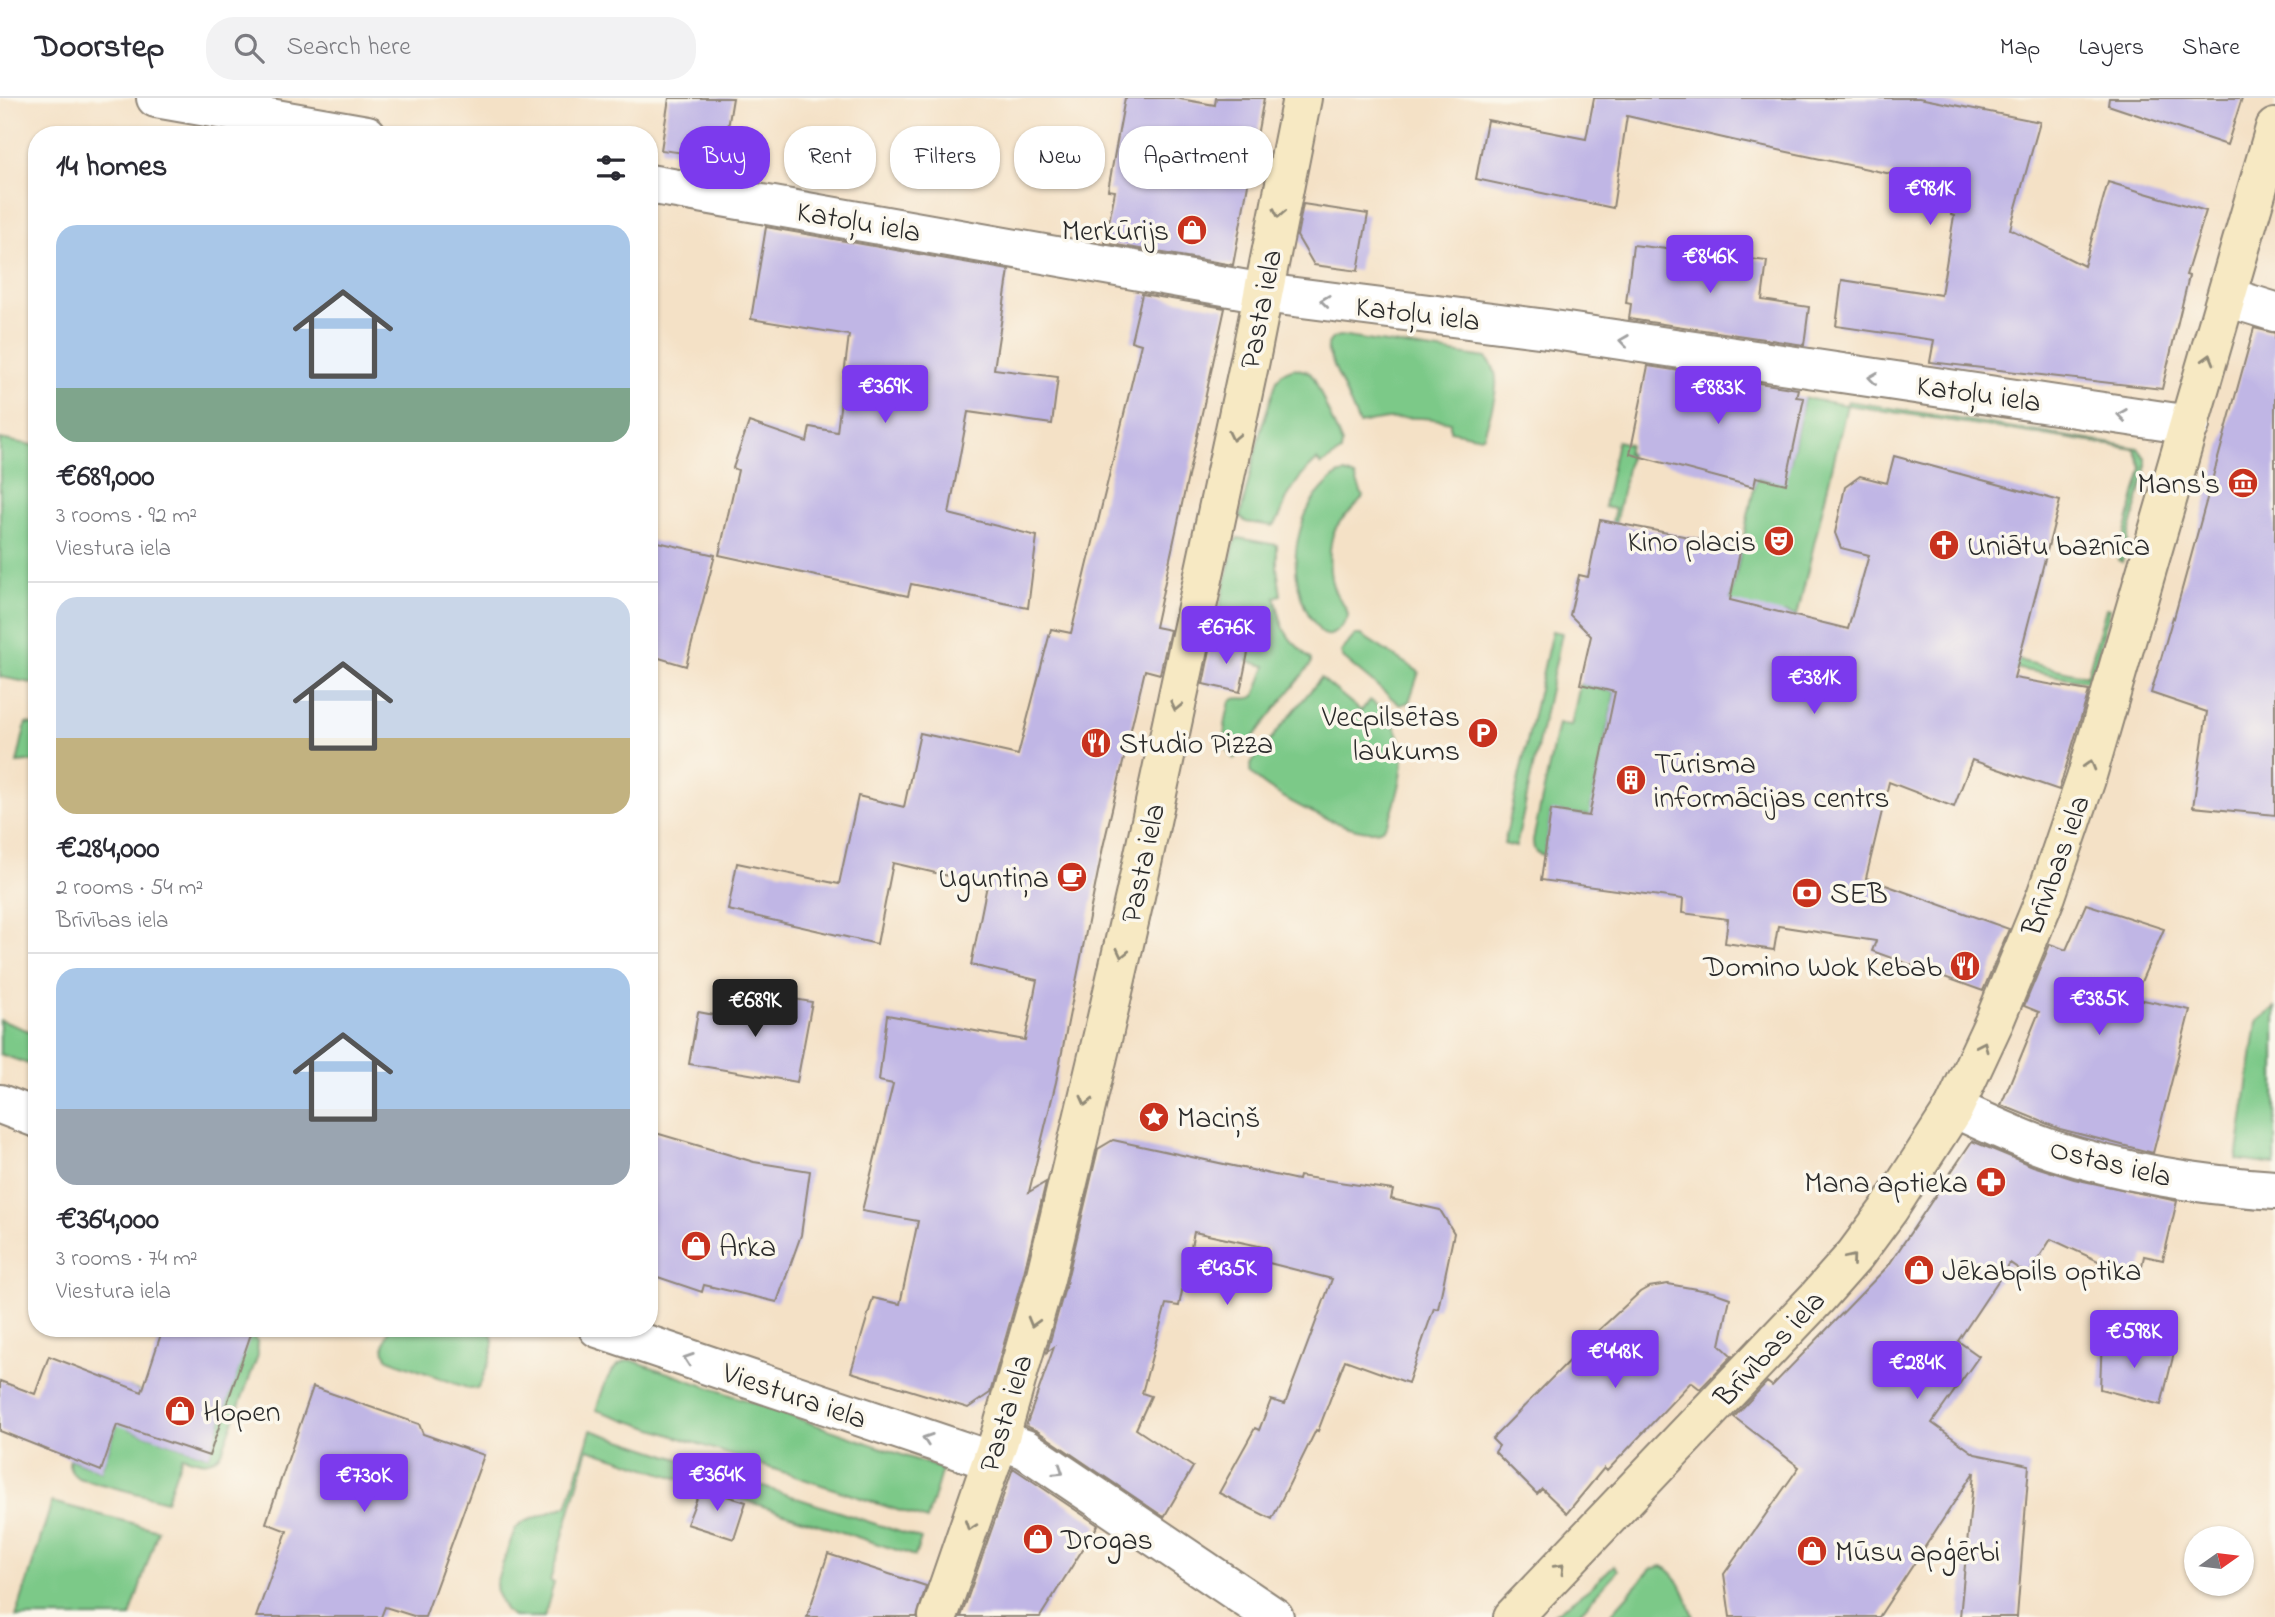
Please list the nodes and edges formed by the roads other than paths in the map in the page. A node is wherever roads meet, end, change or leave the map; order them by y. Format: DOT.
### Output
graph roads {
  1 [pos="156,98"];
  2 [pos="1302,98"];
  3 [pos="316,126"];
  4 [pos="2275,128"];
  5 [pos="658,186"];
  6 [pos="1264,293"];
  7 [pos="2227,297"];
  8 [pos="2275,312"];
  9 [pos="2190,425"];
  10 [pos="0,1104"];
  11 [pos="1954,1108"];
  12 [pos="28,1115"];
  13 [pos="2275,1190"];
  14 [pos="627,1337"];
  15 [pos="995,1450"];
  16 [pos="938,1617"];
  17 [pos="1274,1617"];
  18 [pos="1513,1617"];
  1 -- 3 [label="street"];
  2 -- 6 [label="main road, Pasta iela, one-way"];
  4 -- 7 [label="main road, Brīvības iela"];
  5 -- 6 [label="street, Katoļu iela"];
  9 -- 6 [label="street, Katoļu iela, one-way"];
  6 -- 15 [label="main road, Pasta iela, one-way"];
  7 -- 8 [label="street"];
  9 -- 7 [label="main road, Brīvības iela, one-way"];
  11 -- 9 [label="main road, Brīvības iela, one-way"];
  10 -- 12 [label="street"];
  11 -- 13 [label="street, Ostas iela"];
  18 -- 11 [label="main road, Brīvības iela, one-way"];
  15 -- 14 [label="street, Viestura iela, one-way"];
  15 -- 16 [label="main road, Pasta iela, one-way"];
  15 -- 17 [label="street, Viestura iela, one-way"];
}
